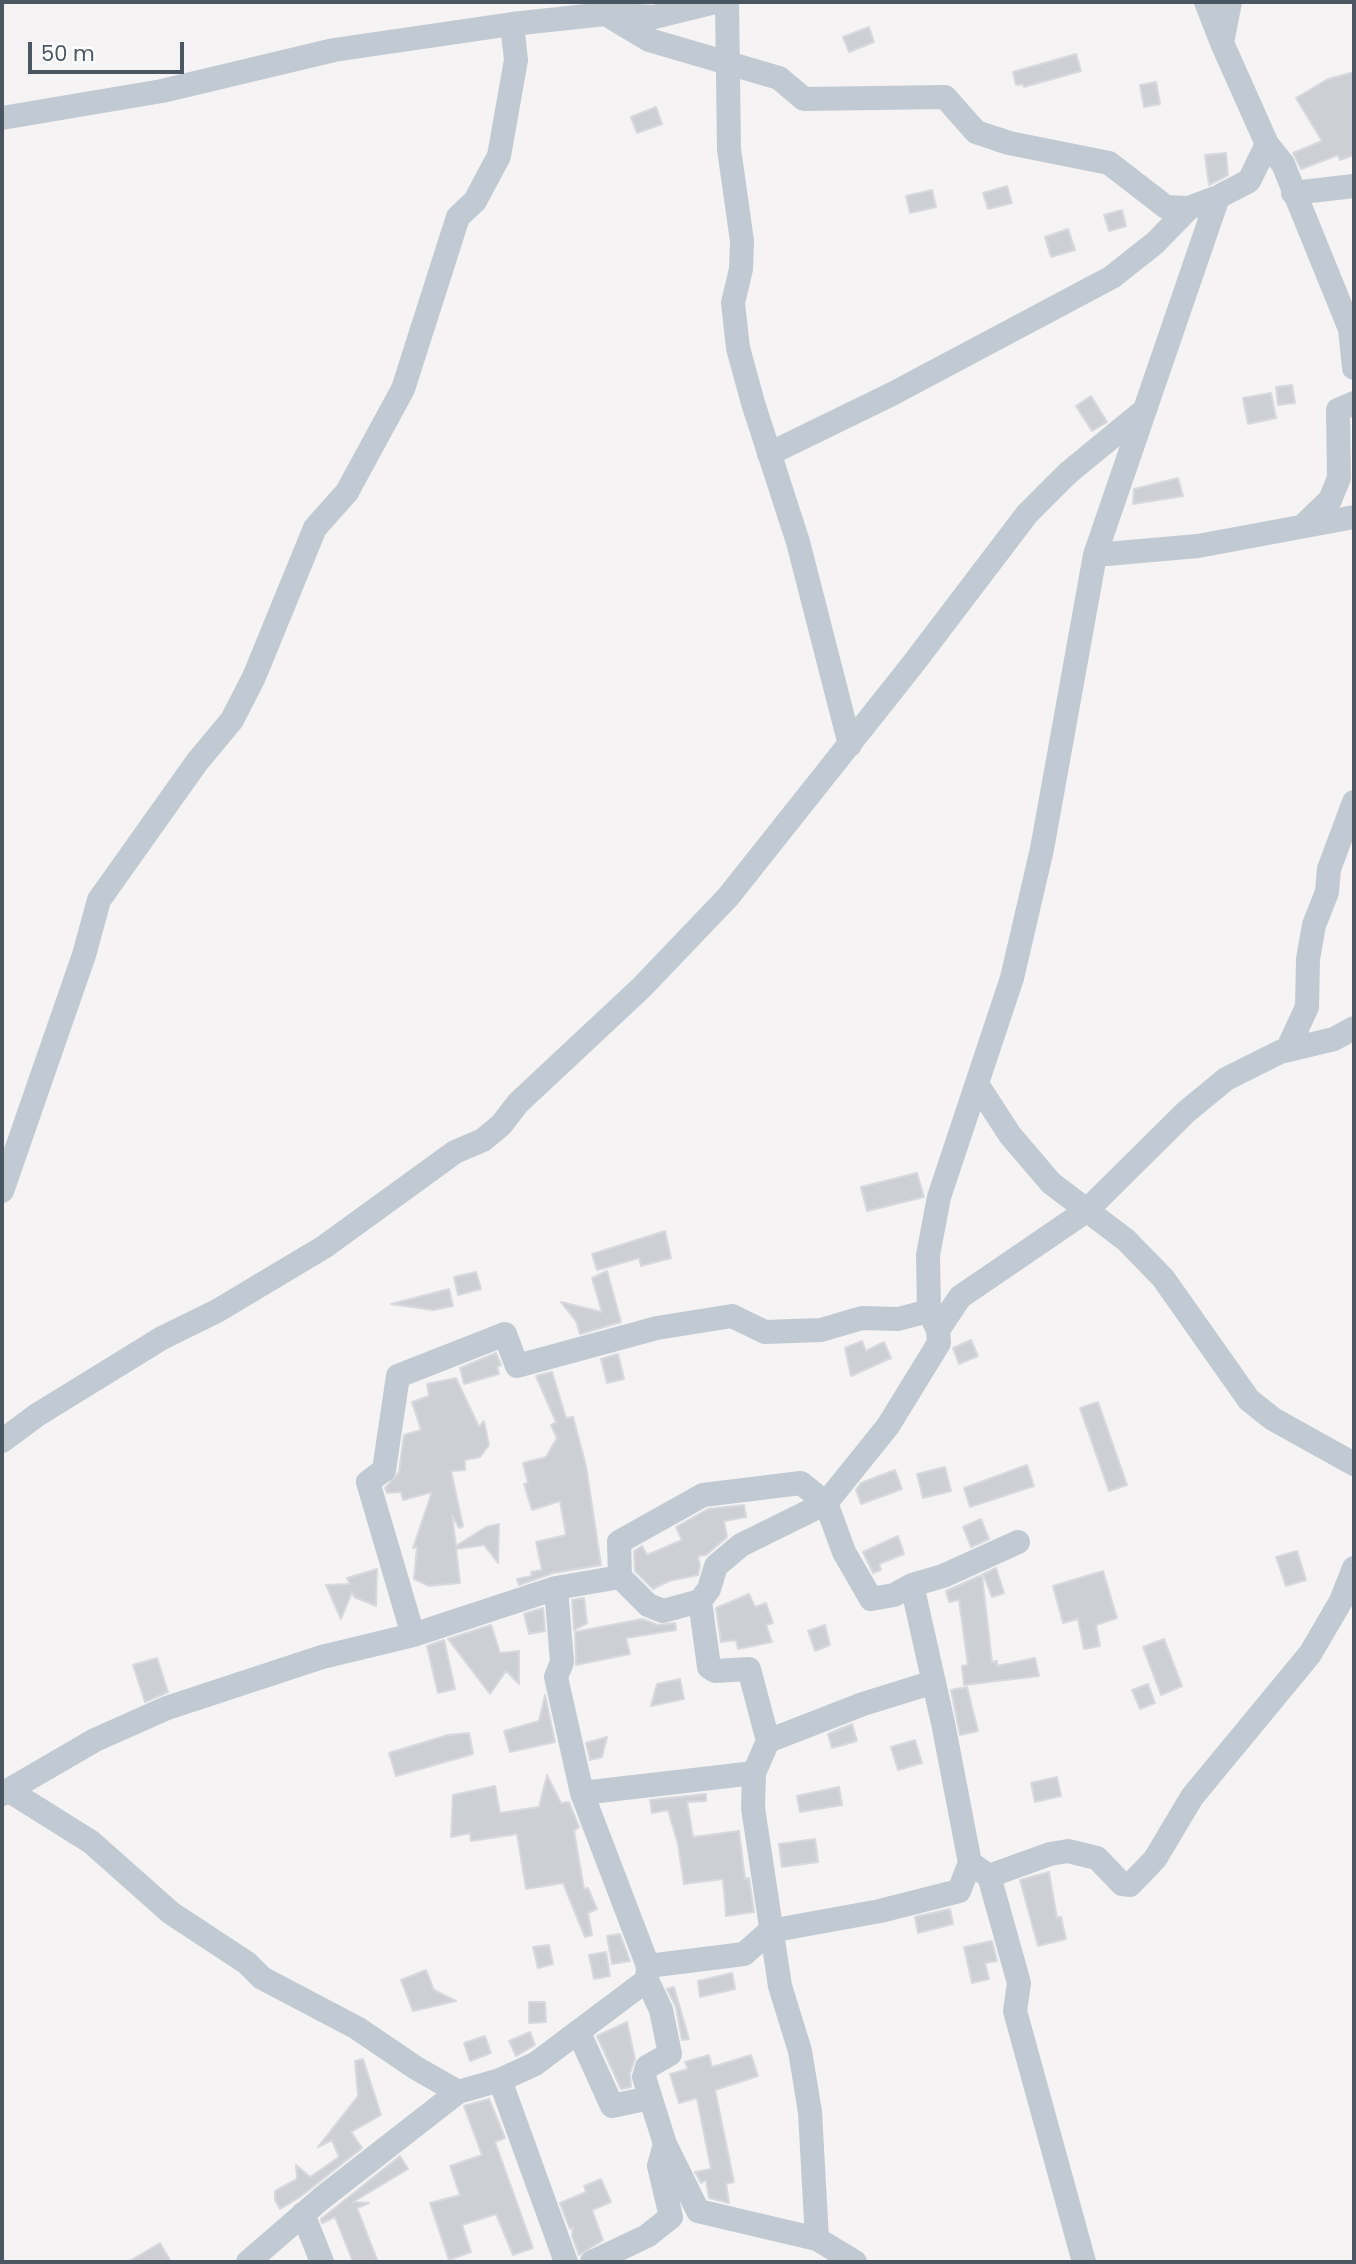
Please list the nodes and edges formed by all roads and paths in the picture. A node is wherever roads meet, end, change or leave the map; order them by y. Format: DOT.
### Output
graph roads {
  1 [pos="715,2"];
  2 [pos="727,2"];
  3 [pos="1228,3"];
  4 [pos="551,12"];
  5 [pos="605,14"];
  6 [pos="512,24"];
  7 [pos="730,63"];
  8 [pos="2,118"];
  9 [pos="1267,144"];
  10 [pos="1354,187"];
  11 [pos="1293,193"];
  12 [pos="1218,197"];
  13 [pos="1189,208"];
  14 [pos="1352,328"];
  15 [pos="1354,368"];
  16 [pos="1354,402"];
  17 [pos="1142,412"];
  18 [pos="769,454"];
  19 [pos="1354,517"];
  20 [pos="1305,524"];
  21 [pos="1095,555"];
  22 [pos="850,745"];
  23 [pos="1354,802"];
  24 [pos="1354,1028"];
  25 [pos="1287,1050"];
  26 [pos="977,1084"];
  27 [pos="2,1191"];
  28 [pos="1086,1210"];
  29 [pos="934,1320"];
  30 [pos="2,1441"];
  31 [pos="1354,1464"];
  32 [pos="826,1503"];
  33 [pos="1018,1542"];
  34 [pos="1354,1568"];
  35 [pos="620,1577"];
  36 [pos="912,1585"];
  37 [pos="556,1588"];
  38 [pos="700,1601"];
  39 [pos="413,1635"];
  40 [pos="934,1682"];
  41 [pos="768,1741"];
  42 [pos="754,1773"];
  43 [pos="5,1792"];
  44 [pos="582,1793"];
  45 [pos="979,1869"];
  46 [pos="770,1931"];
  47 [pos="648,1973"];
  48 [pos="579,2033"];
  49 [pos="500,2080"];
  50 [pos="458,2092"];
  51 [pos="650,2098"];
  52 [pos="665,2144"];
  53 [pos="303,2214"];
  54 [pos="817,2239"];
  55 [pos="248,2262"];
  56 [pos="322,2262"];
  57 [pos="566,2262"];
  58 [pos="592,2262"];
  59 [pos="855,2262"];
  60 [pos="1084,2262"];
  1 -- 5 [label="street"];
  2 -- 7 [label="street"];
  3 -- 9 [label="street"];
  4 -- 5 [label="street"];
  4 -- 6 [label="street"];
  5 -- 7 [label="street"];
  6 -- 8 [label="street"];
  6 -- 27 [label="street"];
  7 -- 13 [label="street"];
  7 -- 18 [label="street"];
  9 -- 11 [label="street"];
  9 -- 12 [label="street"];
  10 -- 11 [label="street"];
  11 -- 14 [label="street"];
  12 -- 13 [label="street"];
  12 -- 17 [label="street"];
  13 -- 18 [label="street"];
  14 -- 15 [label="street"];
  16 -- 20 [label="street"];
  17 -- 21 [label="street"];
  17 -- 22 [label="street"];
  18 -- 22 [label="street"];
  19 -- 20 [label="street"];
  20 -- 21 [label="street"];
  21 -- 26 [label="street"];
  22 -- 30 [label="street"];
  23 -- 25 [label="street"];
  24 -- 25 [label="street"];
  25 -- 28 [label="street"];
  26 -- 28 [label="street"];
  26 -- 29 [label="street"];
  28 -- 29 [label="street"];
  28 -- 31 [label="street"];
  29 -- 32 [label="street"];
  29 -- 39 [label="street"];
  32 -- 35 [label="street"];
  32 -- 36 [label="street"];
  32 -- 38 [label="street"];
  33 -- 36 [label="street"];
  34 -- 45 [label="street"];
  35 -- 37 [label="street"];
  35 -- 38 [label="street"];
  36 -- 40 [label="street"];
  37 -- 39 [label="street"];
  37 -- 44 [label="street"];
  38 -- 41 [label="street"];
  39 -- 43 [label="street"];
  40 -- 41 [label="street"];
  40 -- 45 [label="street"];
  41 -- 42 [label="street"];
  42 -- 44 [label="street"];
  42 -- 46 [label="street"];
  43 -- 50 [label="street"];
  44 -- 47 [label="street"];
  45 -- 46 [label="street"];
  45 -- 60 [label="street"];
  46 -- 47 [label="street"];
  46 -- 54 [label="street"];
  47 -- 48 [label="street"];
  47 -- 51 [label="street"];
  48 -- 49 [label="street"];
  48 -- 51 [label="street"];
  49 -- 50 [label="street"];
  49 -- 57 [label="street"];
  50 -- 53 [label="street"];
  51 -- 52 [label="street"];
  52 -- 54 [label="street"];
  52 -- 58 [label="street"];
  53 -- 55 [label="street"];
  53 -- 56 [label="street"];
  54 -- 59 [label="street"];
}
